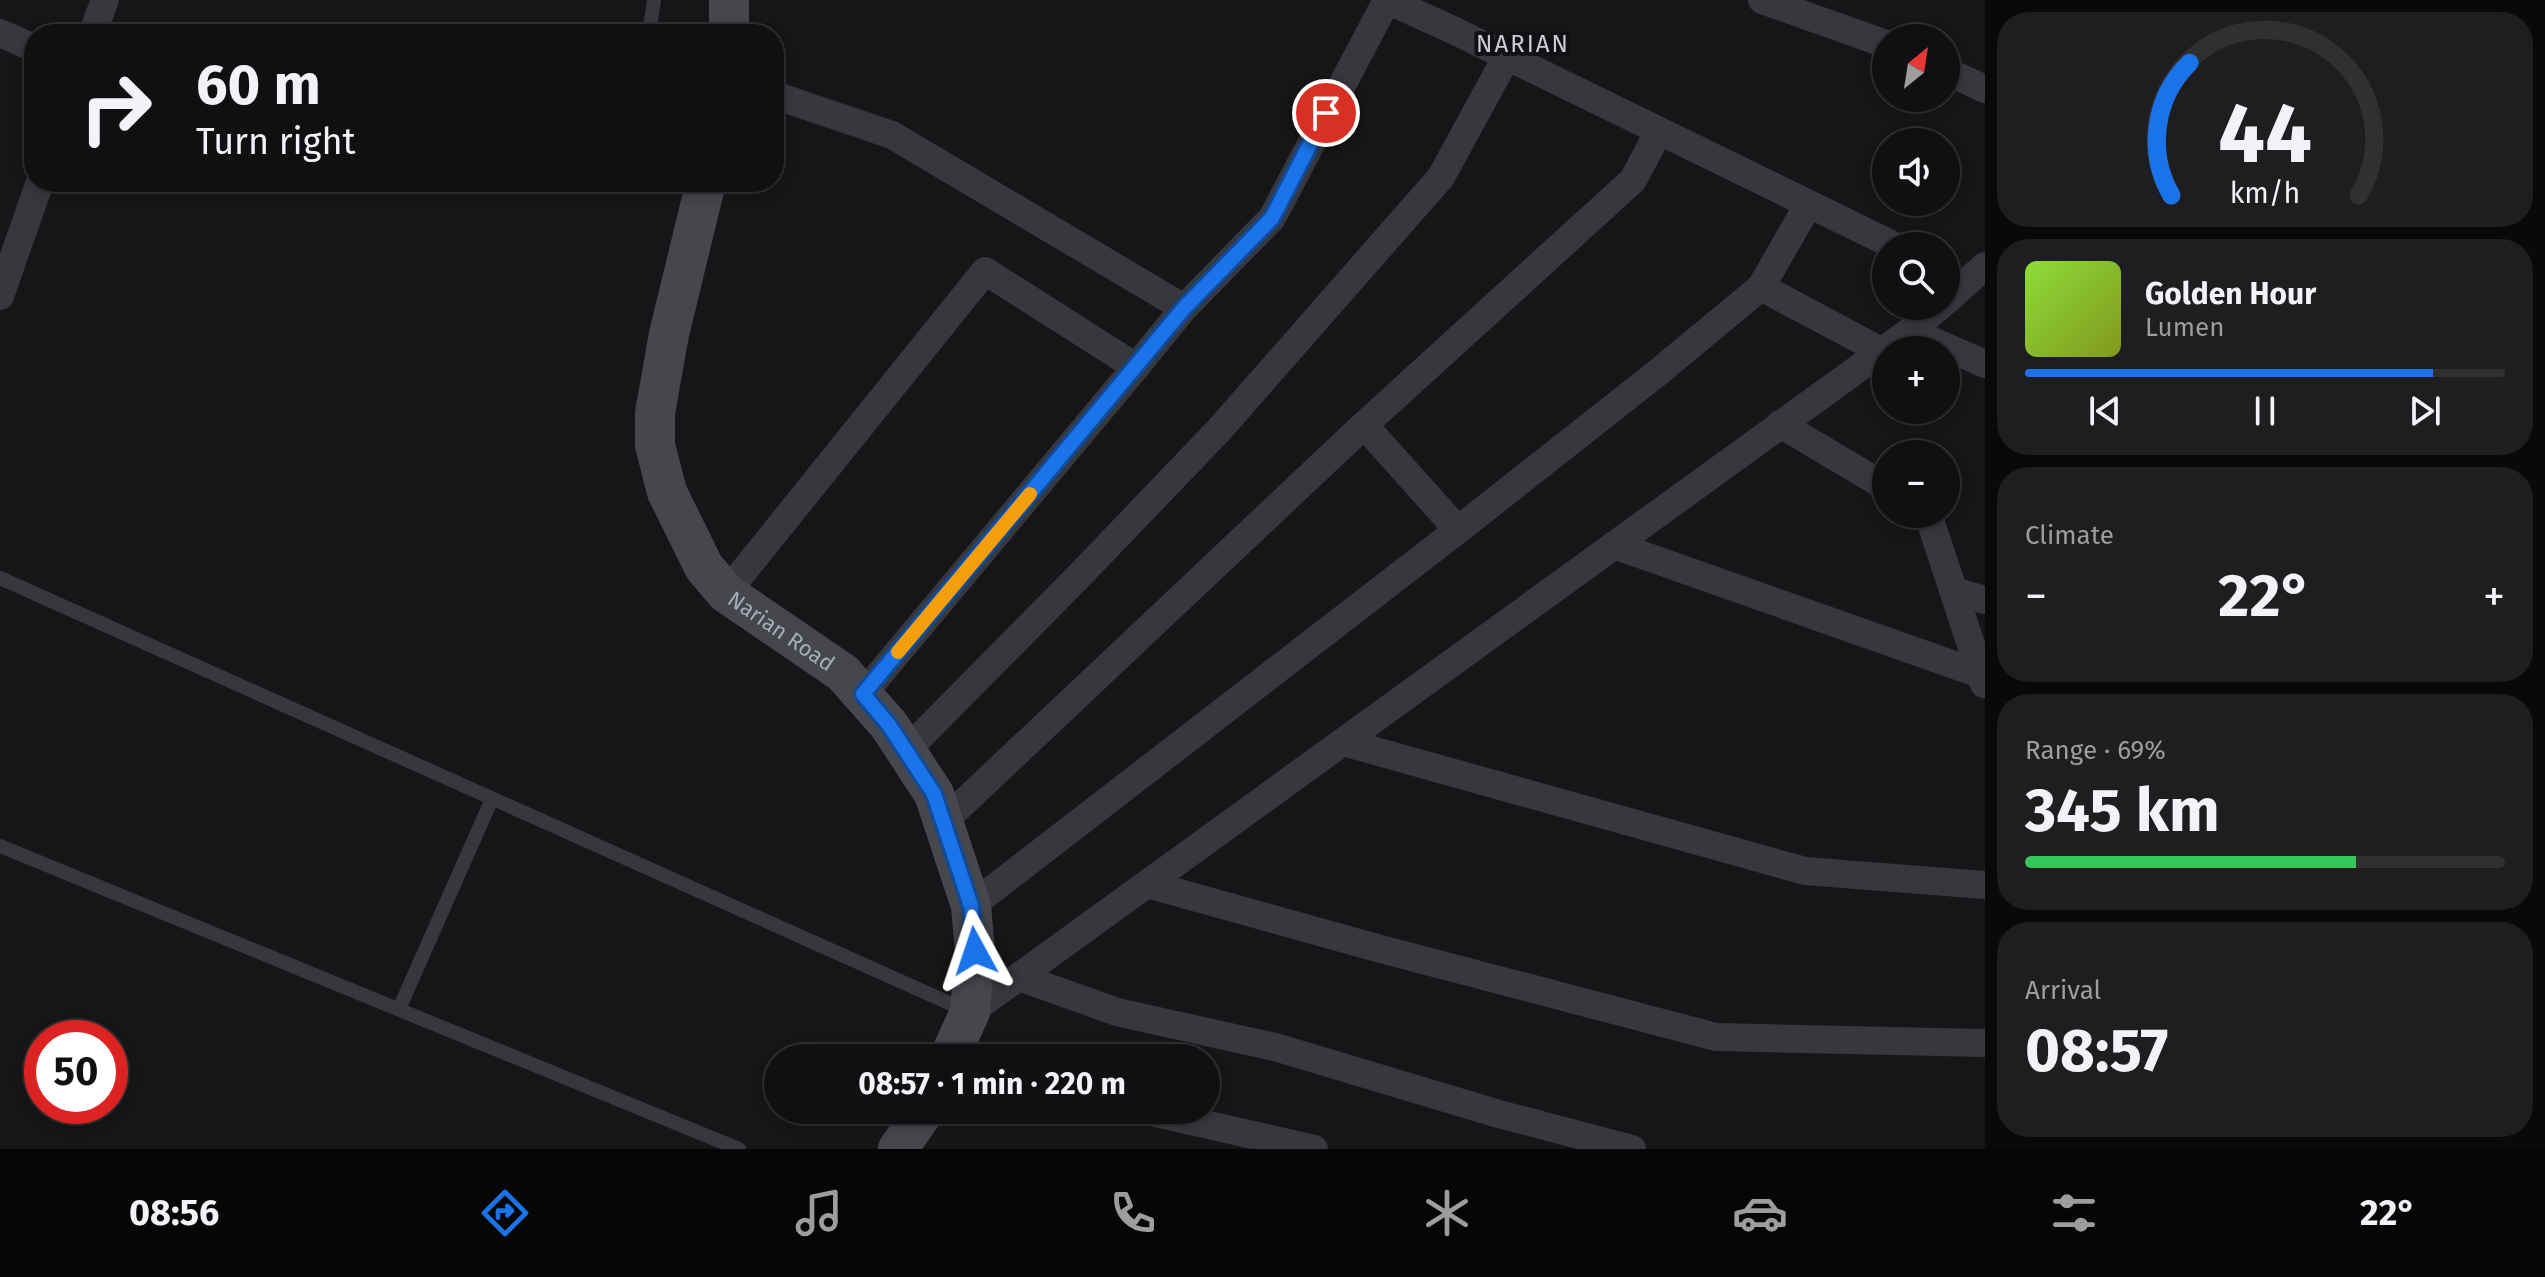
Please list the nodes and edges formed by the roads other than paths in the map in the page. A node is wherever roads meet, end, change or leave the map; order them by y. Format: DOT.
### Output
graph roads {
  1 [pos="105,0"];
  2 [pos="654,0"];
  3 [pos="729,0"];
  4 [pos="1762,0"];
  5 [pos="96,24"];
  6 [pos="650,24"];
  7 [pos="729,24"];
  8 [pos="0,33"];
  9 [pos="1872,39"];
  10 [pos="24,44"];
  11 [pos="1507,56"];
  12 [pos="1960,77"];
  13 [pos="1985,89"];
  14 [pos="784,98"];
  15 [pos="1659,131"];
  16 [pos="36,192"];
  17 [pos="704,192"];
  18 [pos="1808,205"];
  19 [pos="1872,235"];
  20 [pos="1761,287"];
  21 [pos="0,296"];
  22 [pos="1184,308"];
  23 [pos="1923,320"];
  24 [pos="1910,331"];
  25 [pos="1903,336"];
  26 [pos="1872,346"];
  27 [pos="1872,358"];
  28 [pos="1985,364"];
  29 [pos="1136,367"];
  30 [pos="1780,424"];
  31 [pos="1364,425"];
  32 [pos="1872,479"];
  33 [pos="1933,528"];
  34 [pos="1458,530"];
  35 [pos="1614,545"];
  36 [pos="0,578"];
  37 [pos="1954,591"];
  38 [pos="726,593"];
  39 [pos="1985,600"];
  40 [pos="1983,681"];
  41 [pos="863,694"];
  42 [pos="1343,742"];
  43 [pos="906,751"];
  44 [pos="492,799"];
  45 [pos="943,822"];
  46 [pos="0,846"];
  47 [pos="1147,884"];
  48 [pos="1985,885"];
  49 [pos="971,906"];
  50 [pos="1019,977"];
  51 [pos="399,1009"];
  52 [pos="970,1012"];
  53 [pos="1985,1043"];
  54 [pos="955,1044"];
  55 [pos="915,1124"];
  56 [pos="1204,1124"];
  57 [pos="739,1149"];
  58 [pos="898,1149"];
  59 [pos="1314,1149"];
  60 [pos="1632,1149"];
  1 -- 5 [label="street"];
  2 -- 6 [label="lane"];
  3 -- 7 [label="main road"];
  4 -- 9 [label="street"];
  8 -- 10 [label="street"];
  11 -- 15 [label="street"];
  11 -- 22 [label="street"];
  11 -- 43 [label="street"];
  12 -- 13 [label="street"];
  14 -- 22 [label="street"];
  15 -- 18 [label="street"];
  15 -- 31 [label="street"];
  16 -- 21 [label="street"];
  17 -- 38 [label="main road, Narian Road"];
  18 -- 19 [label="street"];
  18 -- 20 [label="street"];
  20 -- 26 [label="street"];
  20 -- 34 [label="street"];
  22 -- 29 [label="street"];
  23 -- 24 [label="street"];
  24 -- 25 [label="street"];
  24 -- 28 [label="street"];
  27 -- 30 [label="street"];
  29 -- 38 [label="street"];
  29 -- 41 [label="street"];
  30 -- 32 [label="street"];
  30 -- 35 [label="street"];
  31 -- 34 [label="street"];
  31 -- 45 [label="street"];
  33 -- 37 [label="street"];
  34 -- 49 [label="street"];
  35 -- 40 [label="street"];
  35 -- 42 [label="street"];
  36 -- 44 [label="lane"];
  37 -- 39 [label="street"];
  37 -- 40 [label="street"];
  38 -- 41 [label="main road, Narian Road"];
  41 -- 43 [label="main road, Narian Road"];
  42 -- 47 [label="street"];
  42 -- 48 [label="street"];
  43 -- 45 [label="main road, Narian Road"];
  44 -- 51 [label="lane"];
  44 -- 52 [label="lane"];
  45 -- 49 [label="main road, Narian Road"];
  46 -- 51 [label="lane"];
  47 -- 50 [label="street"];
  47 -- 53 [label="street"];
  49 -- 52 [label="main road, Narian Road"];
  50 -- 52 [label="street"];
  50 -- 60 [label="street"];
  51 -- 57 [label="lane"];
  52 -- 54 [label="main road, Narian Road"];
  55 -- 58 [label="main road"];
  56 -- 59 [label="street"];
}
